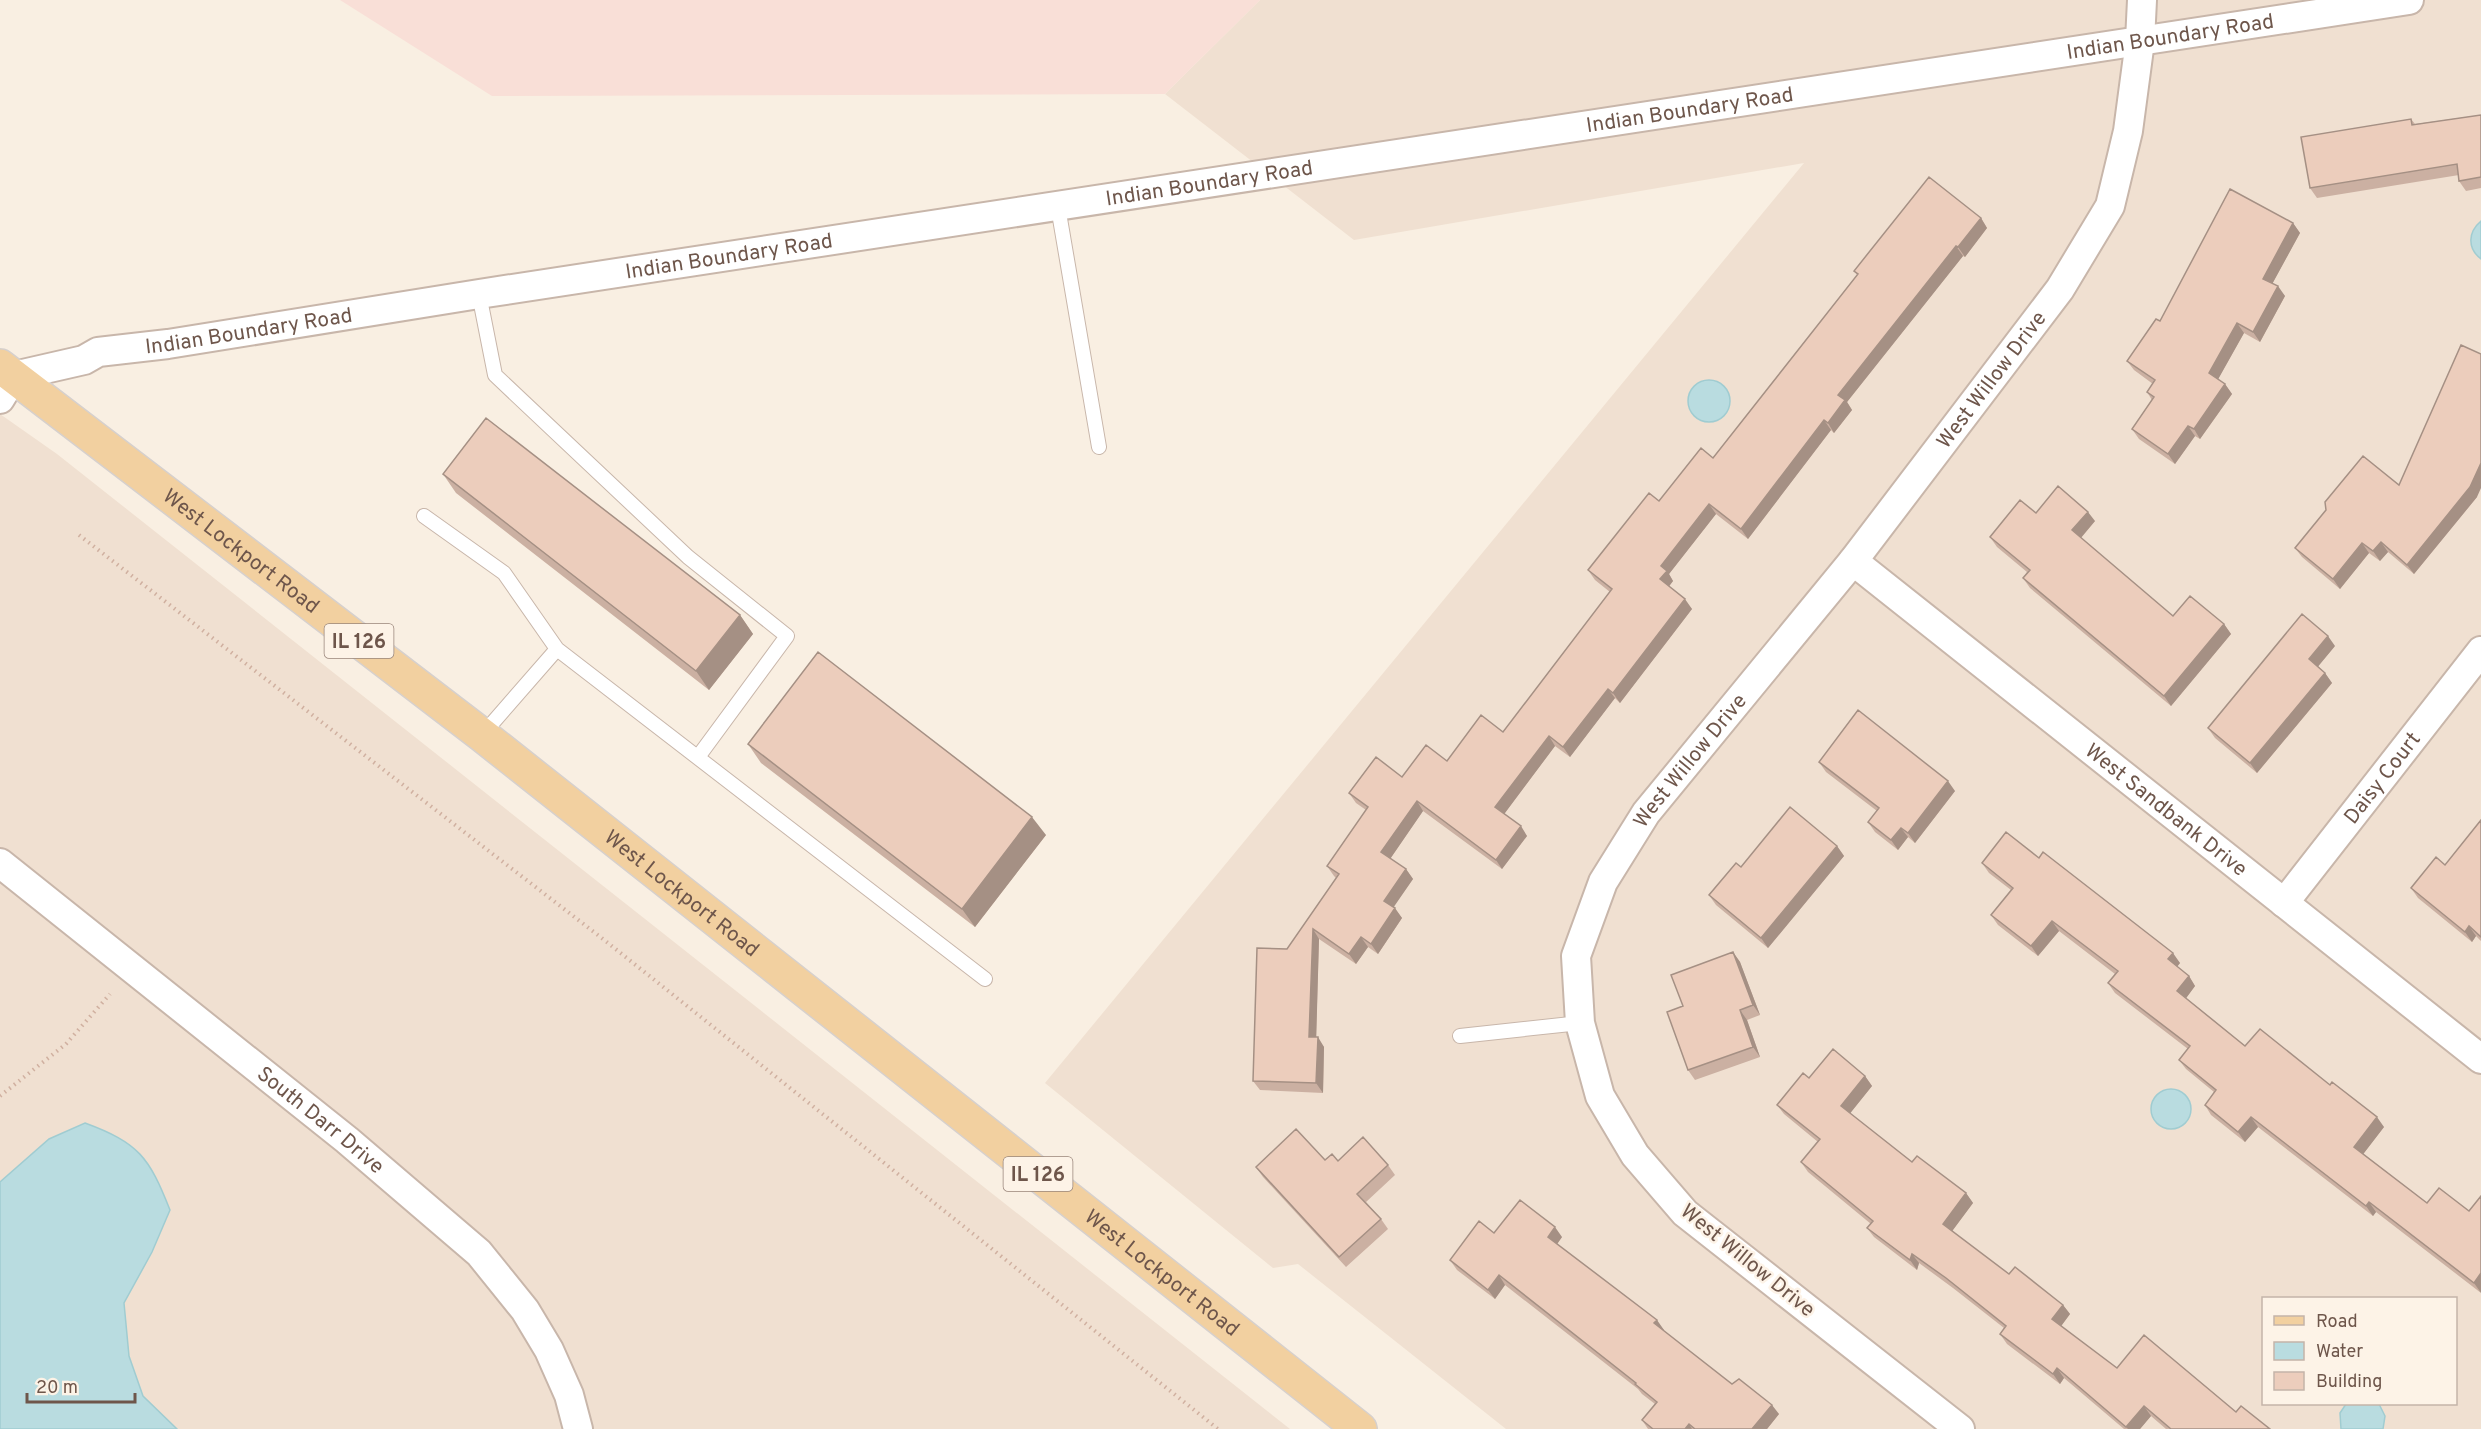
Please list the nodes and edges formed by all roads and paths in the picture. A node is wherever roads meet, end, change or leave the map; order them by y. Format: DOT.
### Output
graph roads {
  1 [pos="2142,0"];
  2 [pos="2409,0"];
  3 [pos="2140,41"];
  4 [pos="1058,207"];
  5 [pos="479,294"];
  6 [pos="5,380"];
  7 [pos="1100,447"];
  8 [pos="424,516"];
  9 [pos="79,535"];
  10 [pos="1853,561"];
  11 [pos="557,649"];
  12 [pos="2481,651"];
  13 [pos="482,735"];
  14 [pos="698,757"];
  15 [pos="0,863"];
  16 [pos="2284,903"];
  17 [pos="985,979"];
  18 [pos="115,988"];
  19 [pos="1580,1023"];
  20 [pos="1460,1036"];
  21 [pos="2481,1059"];
  22 [pos="0,1096"];
  23 [pos="578,1429"];
  24 [pos="1218,1429"];
  25 [pos="1360,1429"];
  26 [pos="1960,1429"];
  1 -- 3 [label="street, West Willow Drive"];
  2 -- 3 [label="street, Indian Boundary Road"];
  3 -- 4 [label="street, Indian Boundary Road"];
  3 -- 10 [label="street, West Willow Drive"];
  4 -- 5 [label="street, Indian Boundary Road"];
  4 -- 7 [label="lane"];
  5 -- 6 [label="street, Indian Boundary Road"];
  5 -- 14 [label="lane"];
  6 -- 13 [label="main road, West Lockport Road / IL 126"];
  8 -- 11 [label="lane"];
  9 -- 24 [label="path"];
  10 -- 16 [label="street, West Sandbank Drive"];
  10 -- 19 [label="street, West Willow Drive"];
  11 -- 13 [label="lane"];
  11 -- 14 [label="lane"];
  12 -- 16 [label="street, Daisy Court"];
  13 -- 25 [label="main road, West Lockport Road / IL 126"];
  14 -- 17 [label="lane"];
  15 -- 23 [label="street, South Darr Drive"];
  16 -- 21 [label="street, West Sandbank Drive"];
  18 -- 22 [label="path"];
  19 -- 20 [label="lane"];
  19 -- 26 [label="street, West Willow Drive"];
}
